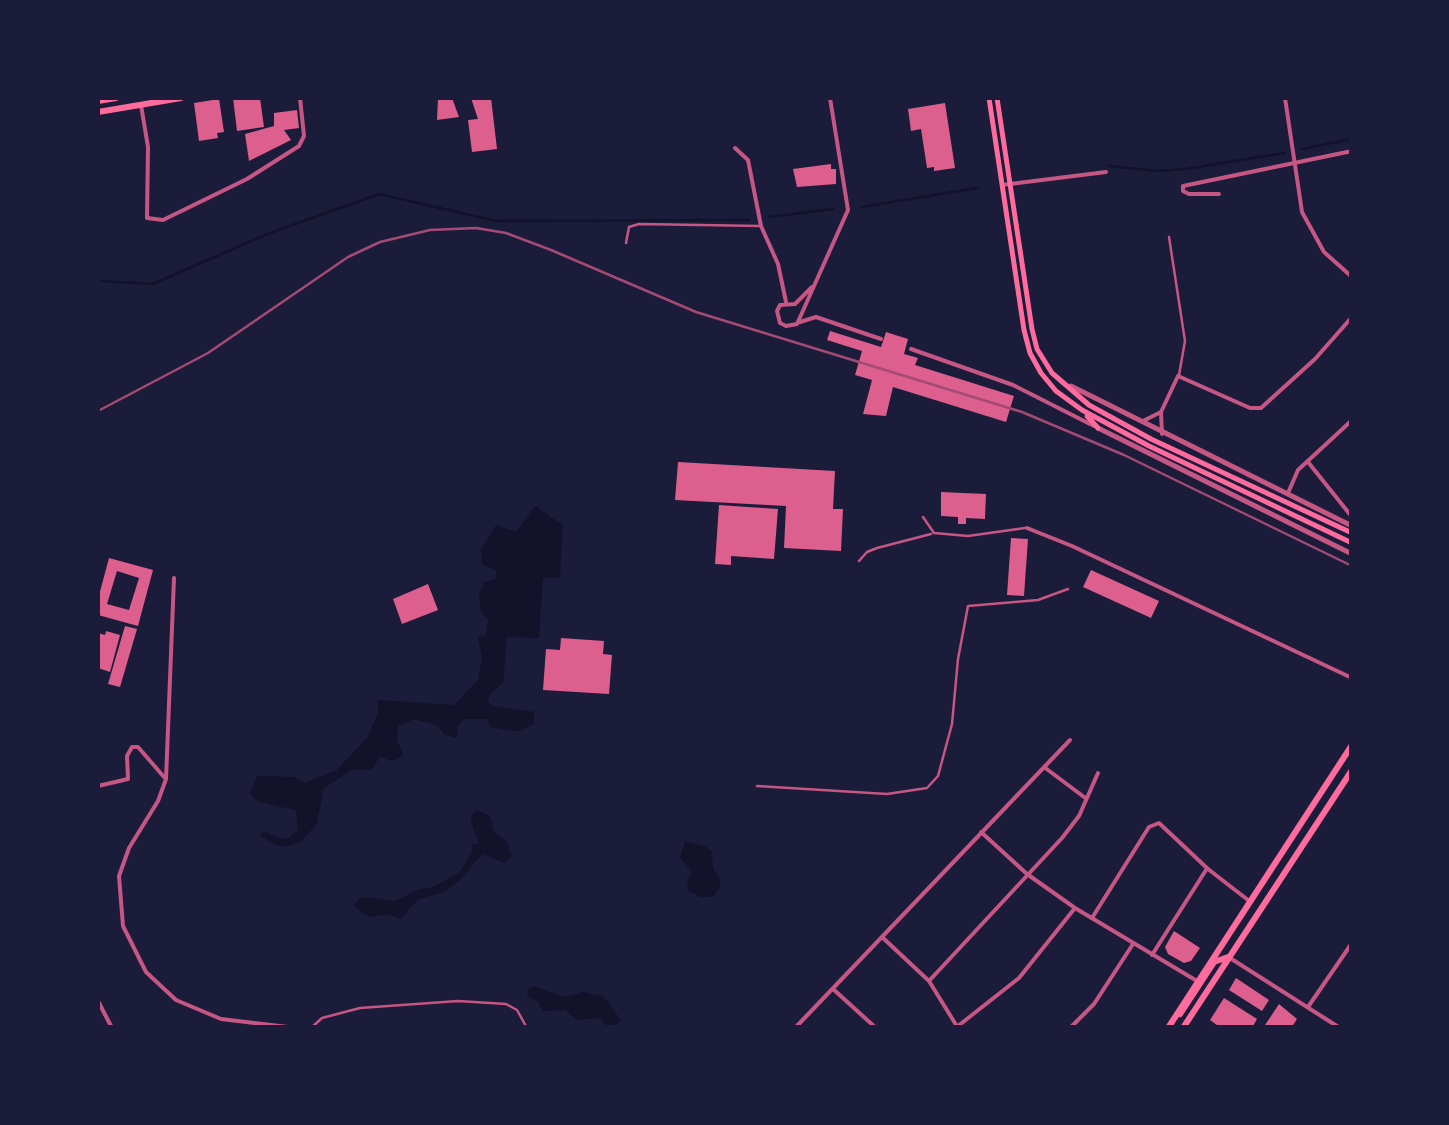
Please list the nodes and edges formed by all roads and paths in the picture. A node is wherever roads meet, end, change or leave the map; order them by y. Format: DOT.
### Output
graph roads {
  1 [pos="111,98"];
  2 [pos="181,98"];
  3 [pos="300,98"];
  4 [pos="830,98"];
  5 [pos="989,98"];
  6 [pos="997,98"];
  7 [pos="1284,98"];
  8 [pos="98,101"];
  9 [pos="141,105"];
  10 [pos="98,112"];
  11 [pos="98,128"];
  12 [pos="736,148"];
  13 [pos="1352,151"];
  14 [pos="1294,162"];
  15 [pos="98,163"];
  16 [pos="1106,172"];
  17 [pos="1006,185"];
  18 [pos="1219,194"];
  19 [pos="98,203"];
  20 [pos="98,218"];
  21 [pos="762,226"];
  22 [pos="1169,237"];
  23 [pos="626,243"];
  24 [pos="1352,277"];
  25 [pos="812,287"];
  26 [pos="784,303"];
  27 [pos="1352,317"];
  28 [pos="797,324"];
  29 [pos="880,339"];
  30 [pos="910,349"];
  31 [pos="1178,376"];
  32 [pos="1063,384"];
  33 [pos="1082,410"];
  34 [pos="1161,412"];
  35 [pos="1139,422"];
  36 [pos="1350,422"];
  37 [pos="1098,428"];
  38 [pos="1162,434"];
  39 [pos="1308,460"];
  40 [pos="1287,494"];
  41 [pos="1352,517"];
  42 [pos="922,518"];
  43 [pos="1027,528"];
  44 [pos="1352,530"];
  45 [pos="934,533"];
  46 [pos="1350,549"];
  47 [pos="860,561"];
  48 [pos="174,578"];
  49 [pos="1068,588"];
  50 [pos="1352,678"];
  51 [pos="1070,740"];
  52 [pos="1352,745"];
  53 [pos="1044,767"];
  54 [pos="1352,770"];
  55 [pos="1098,774"];
  56 [pos="166,779"];
  57 [pos="98,786"];
  58 [pos="757,786"];
  59 [pos="1086,798"];
  60 [pos="981,832"];
  61 [pos="1208,869"];
  62 [pos="1026,874"];
  63 [pos="1248,900"];
  64 [pos="1075,908"];
  65 [pos="1092,918"];
  66 [pos="882,937"];
  67 [pos="1352,943"];
  68 [pos="1134,944"];
  69 [pos="1152,954"];
  70 [pos="1228,957"];
  71 [pos="929,981"];
  72 [pos="1196,981"];
  73 [pos="833,989"];
  74 [pos="98,1001"];
  75 [pos="1308,1006"];
  76 [pos="282,1026"];
  77 [pos="958,1027"];
  78 [pos="112,1028"];
  79 [pos="296,1028"];
  80 [pos="311,1028"];
  81 [pos="528,1028"];
  82 [pos="795,1028"];
  83 [pos="876,1028"];
  84 [pos="1070,1028"];
  85 [pos="1169,1028"];
  86 [pos="1184,1028"];
  87 [pos="1340,1028"];
  1 -- 8 [label="main road"];
  2 -- 9 [label="main road"];
  3 -- 9 [label="street"];
  4 -- 25 [label="street"];
  5 -- 17 [label="main road"];
  6 -- 17 [label="main road"];
  7 -- 14 [label="street"];
  9 -- 10 [label="main road"];
  10 -- 11 [label="street"];
  11 -- 15 [label="street"];
  12 -- 21 [label="street"];
  13 -- 14 [label="street"];
  14 -- 18 [label="street"];
  14 -- 24 [label="street"];
  15 -- 19 [label="street"];
  16 -- 17 [label="street"];
  17 -- 32 [label="main road"];
  17 -- 33 [label="main road"];
  19 -- 20 [label="street"];
  21 -- 23 [label="lane"];
  21 -- 26 [label="street"];
  22 -- 31 [label="lane"];
  25 -- 26 [label="street"];
  25 -- 28 [label="street"];
  26 -- 28 [label="street"];
  27 -- 31 [label="street"];
  28 -- 29 [label="street"];
  30 -- 37 [label="street"];
  31 -- 34 [label="street"];
  32 -- 35 [label="street"];
  32 -- 44 [label="main road"];
  33 -- 37 [label="main road"];
  33 -- 46 [label="main road"];
  34 -- 35 [label="street"];
  34 -- 38 [label="street"];
  35 -- 38 [label="street"];
  36 -- 39 [label="street"];
  37 -- 46 [label="street"];
  38 -- 40 [label="street"];
  39 -- 40 [label="street"];
  39 -- 41 [label="street"];
  40 -- 44 [label="street"];
  42 -- 45 [label="lane"];
  43 -- 45 [label="lane"];
  43 -- 50 [label="street"];
  45 -- 47 [label="lane"];
  48 -- 56 [label="street"];
  49 -- 58 [label="lane"];
  51 -- 53 [label="street"];
  52 -- 63 [label="main road"];
  53 -- 59 [label="street"];
  53 -- 60 [label="street"];
  54 -- 70 [label="main road"];
  55 -- 59 [label="street"];
  56 -- 57 [label="street"];
  56 -- 76 [label="street"];
  59 -- 62 [label="street"];
  60 -- 62 [label="street"];
  60 -- 66 [label="street"];
  61 -- 63 [label="street"];
  61 -- 65 [label="street"];
  61 -- 69 [label="street"];
  62 -- 64 [label="street"];
  62 -- 71 [label="street"];
  63 -- 72 [label="main road"];
  64 -- 65 [label="street"];
  64 -- 77 [label="street"];
  65 -- 68 [label="street"];
  66 -- 71 [label="street"];
  66 -- 73 [label="street"];
  67 -- 75 [label="street"];
  68 -- 69 [label="street"];
  68 -- 84 [label="street"];
  69 -- 72 [label="street"];
  70 -- 75 [label="street"];
  70 -- 85 [label="main road"];
  70 -- 86 [label="main road"];
  71 -- 77 [label="street"];
  72 -- 85 [label="main road"];
  73 -- 82 [label="street"];
  73 -- 83 [label="street"];
  74 -- 78 [label="street"];
  75 -- 87 [label="street"];
  76 -- 79 [label="street"];
  80 -- 81 [label="lane"];
}
